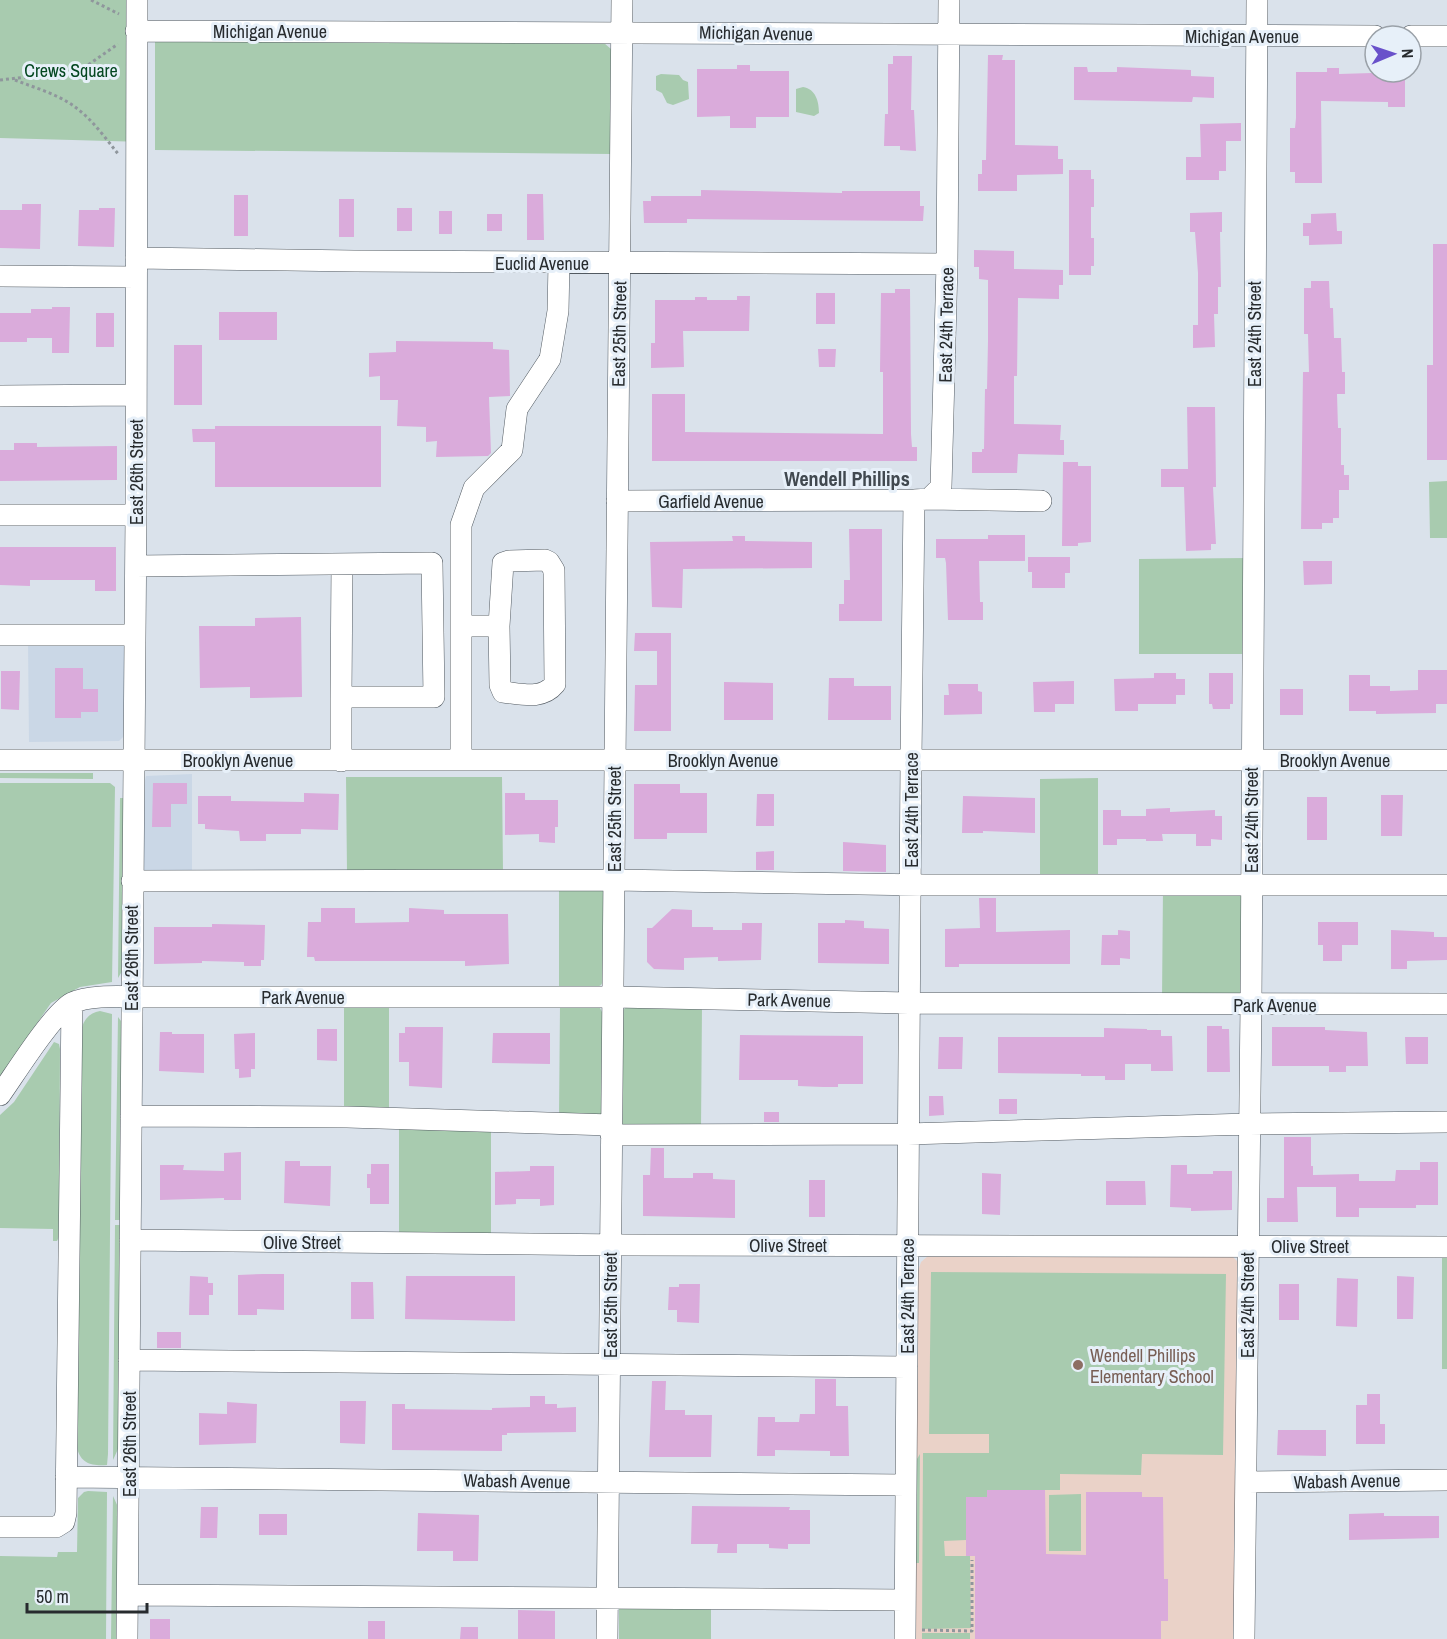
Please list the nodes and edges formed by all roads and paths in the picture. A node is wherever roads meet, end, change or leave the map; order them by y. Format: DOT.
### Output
graph roads {
  1 [pos="91,0"];
  2 [pos="137,0"];
  3 [pos="622,0"];
  4 [pos="949,0"];
  5 [pos="1257,0"];
  6 [pos="122,16"];
  7 [pos="622,32"];
  8 [pos="949,35"];
  9 [pos="129,36"];
  10 [pos="1257,36"];
  11 [pos="1363,36"];
  12 [pos="1423,36"];
  13 [pos="1447,36"];
  14 [pos="0,80"];
  15 [pos="14,80"];
  16 [pos="124,161"];
  17 [pos="559,263"];
  18 [pos="620,263"];
  19 [pos="947,264"];
  20 [pos="136,267"];
  21 [pos="0,276"];
  22 [pos="136,395"];
  23 [pos="0,396"];
  24 [pos="921,500"];
  25 [pos="617,501"];
  26 [pos="1041,501"];
  27 [pos="0,515"];
  28 [pos="136,515"];
  29 [pos="342,564"];
  30 [pos="136,566"];
  31 [pos="461,626"];
  32 [pos="499,626"];
  33 [pos="0,635"];
  34 [pos="134,635"];
  35 [pos="341,697"];
  36 [pos="0,760"];
  37 [pos="133,760"];
  38 [pos="340,760"];
  39 [pos="462,760"];
  40 [pos="614,760"];
  41 [pos="910,760"];
  42 [pos="1251,760"];
  43 [pos="1447,760"];
  44 [pos="614,880"];
  45 [pos="132,881"];
  46 [pos="910,885"];
  47 [pos="1250,885"];
  48 [pos="1447,885"];
  49 [pos="131,997"];
  50 [pos="614,997"];
  51 [pos="72,1003"];
  52 [pos="909,1003"];
  53 [pos="1447,1004"];
  54 [pos="1251,1005"];
  55 [pos="0,1095"];
  56 [pos="131,1116"];
  57 [pos="1447,1122"];
  58 [pos="1249,1124"];
  59 [pos="611,1130"];
  60 [pos="908,1134"];
  61 [pos="130,1240"];
  62 [pos="611,1244"];
  63 [pos="908,1245"];
  64 [pos="1248,1245"];
  65 [pos="1447,1247"];
  66 [pos="129,1360"];
  67 [pos="610,1365"];
  68 [pos="907,1367"];
  69 [pos="66,1477"];
  70 [pos="129,1477"];
  71 [pos="1447,1480"];
  72 [pos="1246,1482"];
  73 [pos="609,1483"];
  74 [pos="906,1485"];
  75 [pos="0,1527"];
  76 [pos="972,1560"];
  77 [pos="128,1595"];
  78 [pos="607,1598"];
  79 [pos="905,1600"];
  80 [pos="924,1630"];
  81 [pos="127,1639"];
  82 [pos="607,1639"];
  83 [pos="905,1639"];
  84 [pos="1244,1639"];
  1 -- 6 [label="path"];
  2 -- 9 [label="street, East 26th Street"];
  3 -- 7 [label="street, East 25th Street"];
  4 -- 8 [label="street, East 24th Terrace"];
  5 -- 10 [label="street, East 24th Street"];
  7 -- 8 [label="street, Michigan Avenue"];
  7 -- 9 [label="street, Michigan Avenue"];
  7 -- 18 [label="street, East 25th Street"];
  8 -- 10 [label="street, Michigan Avenue"];
  8 -- 19 [label="street, East 24th Terrace"];
  9 -- 15 [label="path"];
  9 -- 20 [label="street, East 26th Street"];
  10 -- 11 [label="street, Michigan Avenue"];
  10 -- 42 [label="street, East 24th Street"];
  12 -- 13 [label="street"];
  14 -- 15 [label="path"];
  15 -- 16 [label="path"];
  17 -- 18 [label="street, Euclid Avenue"];
  17 -- 20 [label="street, Euclid Avenue"];
  17 -- 31 [label="street"];
  18 -- 19 [label="street, Euclid Avenue"];
  18 -- 25 [label="street, East 25th Street"];
  19 -- 24 [label="street, East 24th Terrace"];
  20 -- 21 [label="street, Euclid Avenue"];
  20 -- 22 [label="street, East 26th Street"];
  22 -- 23 [label="street"];
  22 -- 28 [label="street, East 26th Street"];
  24 -- 25 [label="street, Garfield Avenue"];
  24 -- 26 [label="street, Garfield Avenue"];
  24 -- 41 [label="street, East 24th Terrace"];
  25 -- 40 [label="street, East 25th Street"];
  27 -- 28 [label="street"];
  28 -- 30 [label="street, East 26th Street"];
  29 -- 30 [label="street"];
  29 -- 35 [label="street"];
  29 -- 35 [label="street"];
  30 -- 34 [label="street, East 26th Street"];
  31 -- 32 [label="street"];
  31 -- 39 [label="street"];
  32 -- 32 [label="street"];
  33 -- 34 [label="street"];
  34 -- 37 [label="street, East 26th Street"];
  35 -- 38 [label="street"];
  36 -- 37 [label="street, Brooklyn Avenue"];
  37 -- 38 [label="street, Brooklyn Avenue"];
  37 -- 45 [label="street, East 26th Street"];
  38 -- 39 [label="street, Brooklyn Avenue"];
  39 -- 40 [label="street, Brooklyn Avenue"];
  40 -- 41 [label="street, Brooklyn Avenue"];
  40 -- 44 [label="street, East 25th Street"];
  41 -- 42 [label="street, Brooklyn Avenue"];
  41 -- 46 [label="street, East 24th Terrace"];
  42 -- 43 [label="street, Brooklyn Avenue"];
  42 -- 47 [label="street, East 24th Street"];
  44 -- 45 [label="street"];
  44 -- 46 [label="street"];
  44 -- 50 [label="street, East 25th Street"];
  45 -- 49 [label="street, East 26th Street"];
  46 -- 47 [label="street"];
  46 -- 52 [label="street, East 24th Terrace"];
  47 -- 48 [label="street"];
  47 -- 54 [label="street, East 24th Street"];
  49 -- 50 [label="street, Park Avenue"];
  49 -- 51 [label="street, Park Avenue"];
  49 -- 56 [label="street, East 26th Street"];
  50 -- 52 [label="street, Park Avenue"];
  50 -- 59 [label="street, East 25th Street"];
  51 -- 55 [label="street"];
  51 -- 69 [label="street"];
  52 -- 54 [label="street, Park Avenue"];
  52 -- 60 [label="street, East 24th Terrace"];
  53 -- 54 [label="street, Park Avenue"];
  54 -- 58 [label="street, East 24th Street"];
  56 -- 59 [label="street"];
  56 -- 61 [label="street, East 26th Street"];
  57 -- 58 [label="street"];
  58 -- 60 [label="street"];
  58 -- 64 [label="street, East 24th Street"];
  59 -- 60 [label="street"];
  59 -- 62 [label="street, East 25th Street"];
  60 -- 63 [label="street, East 24th Terrace"];
  61 -- 62 [label="street, Olive Street"];
  61 -- 66 [label="street, East 26th Street"];
  62 -- 63 [label="street, Olive Street"];
  62 -- 67 [label="street, East 25th Street"];
  63 -- 64 [label="street, Olive Street"];
  63 -- 68 [label="street, East 24th Terrace"];
  64 -- 65 [label="street, Olive Street"];
  64 -- 72 [label="street, East 24th Street"];
  66 -- 67 [label="street"];
  66 -- 70 [label="street, East 26th Street"];
  67 -- 68 [label="street"];
  67 -- 73 [label="street, East 25th Street"];
  68 -- 74 [label="street, East 24th Terrace"];
  69 -- 70 [label="street, Wabash Avenue"];
  69 -- 75 [label="street"];
  70 -- 73 [label="street, Wabash Avenue"];
  70 -- 77 [label="street, East 26th Street"];
  71 -- 72 [label="street, Wabash Avenue"];
  72 -- 84 [label="street, East 24th Street"];
  73 -- 74 [label="street, Wabash Avenue"];
  73 -- 78 [label="street, East 25th Street"];
  74 -- 79 [label="street, East 24th Terrace"];
  76 -- 80 [label="path"];
  77 -- 78 [label="street"];
  77 -- 81 [label="street, East 26th Street"];
  78 -- 79 [label="street"];
  78 -- 82 [label="street, East 25th Street"];
  79 -- 83 [label="street, East 24th Terrace"];
}
